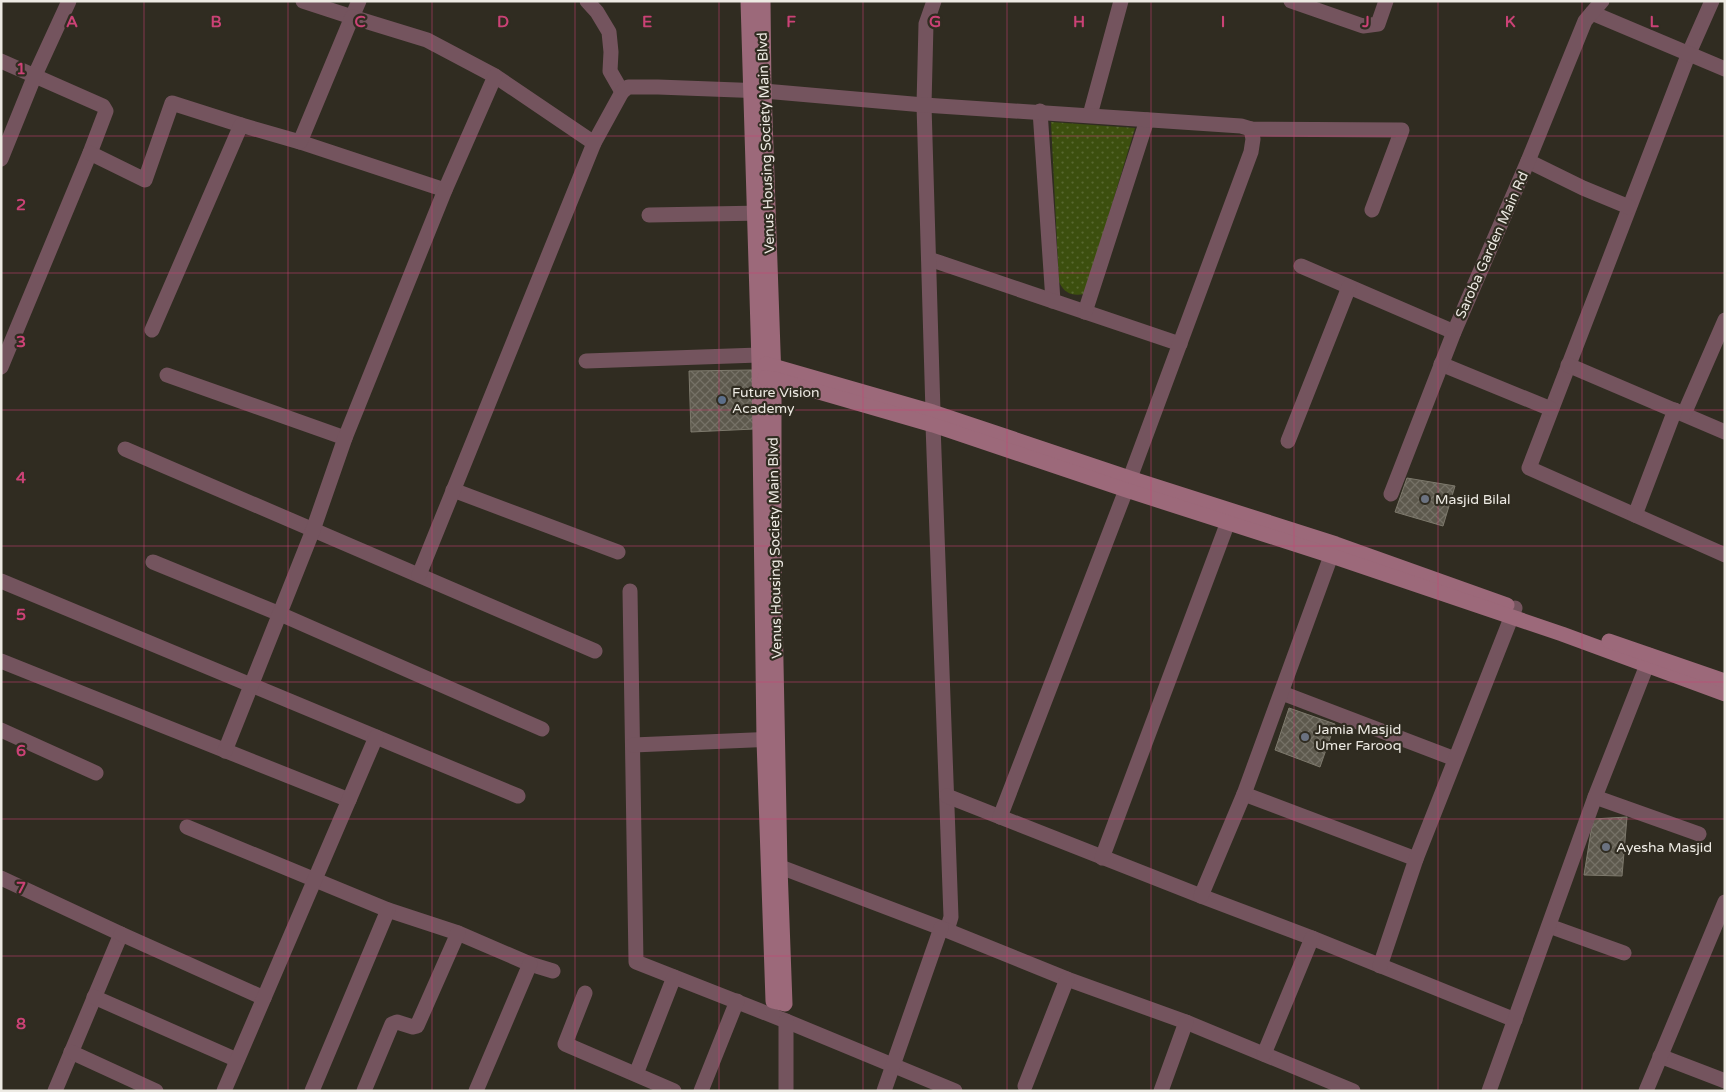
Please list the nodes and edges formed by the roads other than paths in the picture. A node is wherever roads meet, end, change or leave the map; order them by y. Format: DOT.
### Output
graph roads {
  1 [pos="68,1"];
  2 [pos="303,1"];
  3 [pos="359,1"];
  4 [pos="587,1"];
  5 [pos="748,1"];
  6 [pos="763,1"];
  7 [pos="934,1"];
  8 [pos="1120,1"];
  9 [pos="1291,1"];
  10 [pos="1386,1"];
  11 [pos="1602,1"];
  12 [pos="1712,1"];
  13 [pos="1592,13"];
  14 [pos="352,17"];
  15 [pos="1689,54"];
  16 [pos="1,61"];
  17 [pos="1725,68"];
  18 [pos="35,75"];
  19 [pos="495,76"];
  20 [pos="757,90"];
  21 [pos="622,92"];
  22 [pos="924,104"];
  23 [pos="1040,112"];
  24 [pos="1090,114"];
  25 [pos="1147,120"];
  26 [pos="241,125"];
  27 [pos="1251,129"];
  28 [pos="300,142"];
  29 [pos="594,143"];
  30 [pos="90,153"];
  31 [pos="1,159"];
  32 [pos="1528,161"];
  33 [pos="446,190"];
  34 [pos="1629,207"];
  35 [pos="1372,210"];
  36 [pos="762,213"];
  37 [pos="649,215"];
  38 [pos="928,259"];
  39 [pos="1301,266"];
  40 [pos="1349,287"];
  41 [pos="1053,301"];
  42 [pos="1085,312"];
  43 [pos="1725,320"];
  44 [pos="152,330"];
  45 [pos="1454,332"];
  46 [pos="1180,344"];
  47 [pos="586,361"];
  48 [pos="1441,364"];
  49 [pos="1568,365"];
  50 [pos="1,368"];
  51 [pos="765,368"];
  52 [pos="167,375"];
  53 [pos="1551,409"];
  54 [pos="1680,412"];
  55 [pos="933,418"];
  56 [pos="1725,432"];
  57 [pos="345,438"];
  58 [pos="1288,441"];
  59 [pos="125,449"];
  60 [pos="1128,484"];
  61 [pos="453,490"];
  62 [pos="1391,494"];
  63 [pos="1635,515"];
  64 [pos="1230,517"];
  65 [pos="313,530"];
  66 [pos="1334,550"];
  67 [pos="618,552"];
  68 [pos="1725,555"];
  69 [pos="153,562"];
  70 [pos="419,575"];
  71 [pos="1,581"];
  72 [pos="630,591"];
  73 [pos="1513,613"];
  74 [pos="280,614"];
  75 [pos="595,651"];
  76 [pos="1648,660"];
  77 [pos="1,661"];
  78 [pos="1725,681"];
  79 [pos="251,685"];
  80 [pos="1282,692"];
  81 [pos="1725,694"];
  82 [pos="542,729"];
  83 [pos="1,730"];
  84 [pos="376,737"];
  85 [pos="771,740"];
  86 [pos="633,745"];
  87 [pos="225,751"];
  88 [pos="1455,759"];
  89 [pos="96,773"];
  90 [pos="1244,794"];
  91 [pos="518,796"];
  92 [pos="947,796"];
  93 [pos="1595,797"];
  94 [pos="349,800"];
  95 [pos="1000,817"];
  96 [pos="187,827"];
  97 [pos="1699,834"];
  98 [pos="1102,858"];
  99 [pos="1416,859"];
  100 [pos="774,865"];
  101 [pos="1,878"];
  102 [pos="314,881"];
  103 [pos="1200,896"];
  104 [pos="1725,902"];
  105 [pos="388,910"];
  106 [pos="1549,926"];
  107 [pos="944,929"];
  108 [pos="458,933"];
  109 [pos="121,934"];
  110 [pos="1312,938"];
  111 [pos="1624,953"];
  112 [pos="530,964"];
  113 [pos="1380,966"];
  114 [pos="554,971"];
  115 [pos="674,977"];
  116 [pos="1067,979"];
  117 [pos="585,993"];
  118 [pos="94,997"];
  119 [pos="264,998"];
  120 [pos="737,1001"];
  121 [pos="779,1003"];
  122 [pos="786,1020"];
  123 [pos="1515,1020"];
  124 [pos="1186,1022"];
  125 [pos="71,1052"];
  126 [pos="1264,1054"];
  127 [pos="1660,1056"];
  128 [pos="237,1060"];
  129 [pos="892,1065"];
  130 [pos="636,1074"];
  131 [pos="1725,1080"];
  132 [pos="1024,1086"];
  133 [pos="1347,1089"];
  134 [pos="55,1091"];
  135 [pos="156,1091"];
  136 [pos="224,1091"];
  137 [pos="312,1091"];
  138 [pos="364,1091"];
  139 [pos="476,1091"];
  140 [pos="674,1091"];
  141 [pos="701,1091"];
  142 [pos="786,1091"];
  143 [pos="884,1091"];
  144 [pos="955,1091"];
  145 [pos="1161,1091"];
  146 [pos="1489,1091"];
  147 [pos="1646,1091"];
  1 -- 18 [label="street"];
  2 -- 14 [label="street"];
  3 -- 14 [label="street"];
  4 -- 21 [label="street"];
  5 -- 20 [label="street, Venus Housing Society Main Blvd"];
  6 -- 20 [label="street, Venus Housing Society Main Blvd"];
  7 -- 22 [label="street"];
  8 -- 24 [label="street"];
  9 -- 10 [label="street"];
  11 -- 13 [label="street, Saroba Garden Main Rd"];
  12 -- 15 [label="street"];
  13 -- 15 [label="street"];
  13 -- 32 [label="street, Saroba Garden Main Rd"];
  14 -- 19 [label="street"];
  14 -- 28 [label="street"];
  15 -- 17 [label="street"];
  15 -- 34 [label="street"];
  16 -- 18 [label="street"];
  18 -- 30 [label="street"];
  18 -- 31 [label="street"];
  19 -- 29 [label="street"];
  19 -- 33 [label="street"];
  20 -- 21 [label="street"];
  20 -- 22 [label="street"];
  20 -- 36 [label="street, Venus Housing Society Main Blvd"];
  21 -- 29 [label="street"];
  22 -- 23 [label="street"];
  22 -- 38 [label="street"];
  23 -- 24 [label="street"];
  23 -- 41 [label="street"];
  24 -- 25 [label="street"];
  25 -- 27 [label="street"];
  25 -- 42 [label="street"];
  26 -- 28 [label="street"];
  26 -- 30 [label="street"];
  26 -- 44 [label="street"];
  27 -- 35 [label="street"];
  27 -- 46 [label="street"];
  28 -- 33 [label="street"];
  29 -- 61 [label="street"];
  30 -- 50 [label="street"];
  32 -- 34 [label="street"];
  32 -- 45 [label="street, Saroba Garden Main Rd"];
  33 -- 57 [label="street"];
  34 -- 49 [label="street"];
  36 -- 37 [label="street"];
  36 -- 51 [label="street, Venus Housing Society Main Blvd"];
  38 -- 41 [label="street"];
  38 -- 55 [label="street"];
  39 -- 40 [label="street"];
  40 -- 45 [label="street"];
  40 -- 58 [label="street"];
  41 -- 42 [label="street"];
  42 -- 46 [label="street"];
  43 -- 54 [label="street"];
  45 -- 48 [label="street, Saroba Garden Main Rd"];
  46 -- 60 [label="street"];
  47 -- 51 [label="street"];
  48 -- 53 [label="street"];
  48 -- 62 [label="street, Saroba Garden Main Rd"];
  49 -- 53 [label="street"];
  49 -- 54 [label="street"];
  51 -- 55 [label="street"];
  51 -- 85 [label="street, Venus Housing Society Main Blvd"];
  52 -- 57 [label="street"];
  53 -- 63 [label="street"];
  54 -- 56 [label="street"];
  54 -- 63 [label="street"];
  55 -- 60 [label="street"];
  55 -- 92 [label="street"];
  57 -- 65 [label="street"];
  59 -- 65 [label="street"];
  60 -- 64 [label="street"];
  60 -- 95 [label="street"];
  61 -- 67 [label="street"];
  61 -- 70 [label="street"];
  63 -- 68 [label="street"];
  64 -- 66 [label="street"];
  64 -- 98 [label="street"];
  65 -- 70 [label="street"];
  65 -- 74 [label="street"];
  66 -- 73 [label="street"];
  66 -- 80 [label="street"];
  69 -- 74 [label="street"];
  70 -- 75 [label="street"];
  71 -- 79 [label="street"];
  72 -- 86 [label="street"];
  73 -- 76 [label="street"];
  73 -- 88 [label="street"];
  74 -- 79 [label="street"];
  74 -- 82 [label="street"];
  76 -- 78 [label="street"];
  76 -- 81 [label="street"];
  76 -- 93 [label="street"];
  77 -- 87 [label="street"];
  79 -- 84 [label="street"];
  79 -- 87 [label="street"];
  80 -- 88 [label="street"];
  80 -- 90 [label="street"];
  83 -- 89 [label="street"];
  84 -- 91 [label="street"];
  84 -- 94 [label="street"];
  85 -- 86 [label="street"];
  85 -- 100 [label="street, Venus Housing Society Main Blvd"];
  86 -- 115 [label="street"];
  87 -- 94 [label="street"];
  88 -- 99 [label="street"];
  90 -- 99 [label="street"];
  90 -- 103 [label="street"];
  92 -- 95 [label="street"];
  92 -- 107 [label="street"];
  93 -- 97 [label="street"];
  93 -- 106 [label="street"];
  94 -- 102 [label="street"];
  95 -- 98 [label="street"];
  96 -- 102 [label="street"];
  98 -- 103 [label="street"];
  99 -- 113 [label="street"];
  100 -- 107 [label="street"];
  100 -- 121 [label="street, Venus Housing Society Main Blvd"];
  101 -- 109 [label="street"];
  102 -- 105 [label="street"];
  102 -- 119 [label="street"];
  103 -- 110 [label="street"];
  104 -- 127 [label="street"];
  105 -- 108 [label="street"];
  105 -- 137 [label="street"];
  106 -- 111 [label="street"];
  106 -- 123 [label="street"];
  107 -- 116 [label="street"];
  107 -- 129 [label="street"];
  108 -- 112 [label="street"];
  108 -- 138 [label="street"];
  109 -- 118 [label="street"];
  109 -- 119 [label="street"];
  110 -- 113 [label="street"];
  110 -- 126 [label="street"];
  112 -- 114 [label="street"];
  112 -- 139 [label="street"];
  113 -- 123 [label="street"];
  115 -- 120 [label="street"];
  115 -- 130 [label="street"];
  116 -- 124 [label="street"];
  116 -- 132 [label="street"];
  117 -- 130 [label="street"];
  118 -- 125 [label="street"];
  118 -- 128 [label="street"];
  119 -- 128 [label="street"];
  120 -- 122 [label="street"];
  120 -- 141 [label="street"];
  122 -- 129 [label="street"];
  122 -- 142 [label="street"];
  123 -- 146 [label="street"];
  124 -- 126 [label="street"];
  124 -- 145 [label="street"];
  125 -- 134 [label="street"];
  125 -- 135 [label="street"];
  126 -- 133 [label="street"];
  127 -- 131 [label="street"];
  127 -- 147 [label="street"];
  128 -- 136 [label="street"];
  129 -- 143 [label="street"];
  129 -- 144 [label="street"];
  130 -- 140 [label="street"];
}
